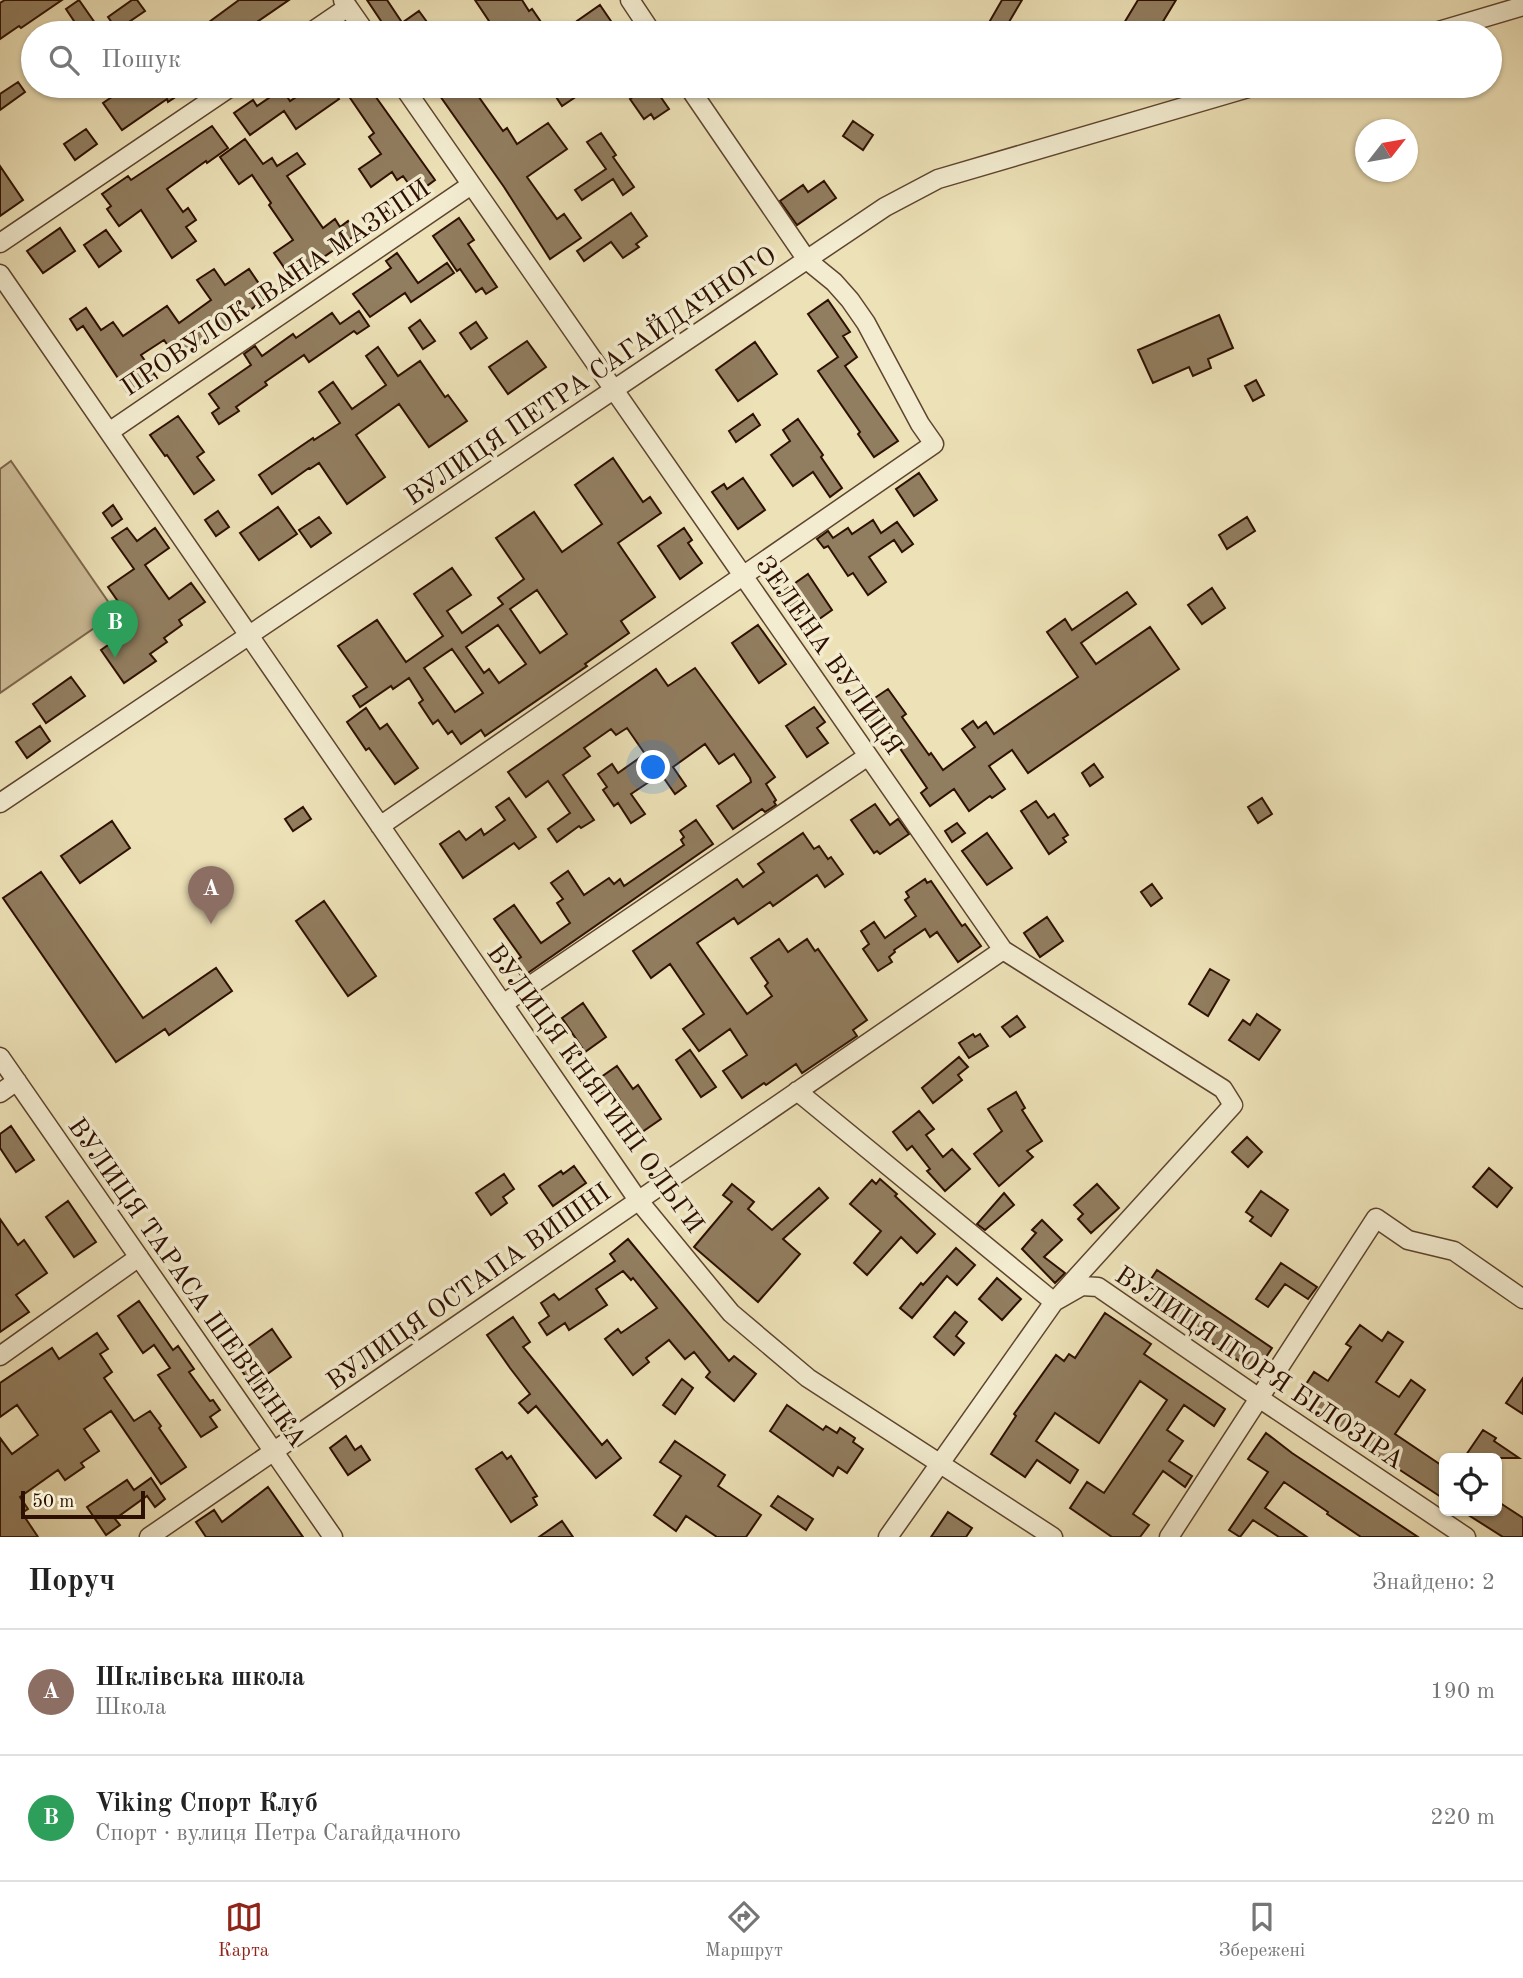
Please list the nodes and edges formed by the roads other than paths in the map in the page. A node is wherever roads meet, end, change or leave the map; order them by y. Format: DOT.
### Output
graph roads {
  1 [pos="630,0"];
  2 [pos="346,4"];
  3 [pos="1523,6"];
  4 [pos="325,21"];
  5 [pos="358,21"];
  6 [pos="644,21"];
  7 [pos="1472,21"];
  8 [pos="214,98"];
  9 [pos="411,98"];
  10 [pos="696,98"];
  11 [pos="1215,98"];
  12 [pos="471,185"];
  13 [pos="0,243"];
  14 [pos="807,260"];
  15 [pos="0,274"];
  16 [pos="614,390"];
  17 [pos="109,432"];
  18 [pos="743,576"];
  19 [pos="249,636"];
  20 [pos="868,756"];
  21 [pos="0,803"];
  22 [pos="380,826"];
  23 [pos="1003,950"];
  24 [pos="503,1004"];
  25 [pos="0,1057"];
  26 [pos="17,1081"];
  27 [pos="797,1091"];
  28 [pos="0,1093"];
  29 [pos="638,1200"];
  30 [pos="139,1258"];
  31 [pos="1523,1298"];
  32 [pos="1054,1302"];
  33 [pos="0,1356"];
  34 [pos="1259,1398"];
  35 [pos="274,1451"];
  36 [pos="939,1465"];
  37 [pos="149,1537"];
  38 [pos="333,1537"];
  39 [pos="888,1537"];
  40 [pos="1053,1537"];
  41 [pos="1168,1537"];
  42 [pos="1466,1537"];
  1 -- 6 [label="street"];
  2 -- 4 [label="street"];
  2 -- 5 [label="street"];
  3 -- 7 [label="street"];
  8 -- 13 [label="street"];
  9 -- 12 [label="street, ЗЕЛЕНА ВУЛИЦЯ"];
  10 -- 14 [label="street"];
  11 -- 14 [label="street, ВУЛИЦЯ ПЕТРА САГАЙДАЧНОГО"];
  12 -- 16 [label="street, ЗЕЛЕНА ВУЛИЦЯ"];
  12 -- 17 [label="street, ПРОВУЛОК ІВАНА МАЗЕПИ"];
  14 -- 16 [label="street, ВУЛИЦЯ ПЕТРА САГАЙДАЧНОГО"];
  14 -- 18 [label="street"];
  15 -- 17 [label="street, ВУЛИЦЯ КНЯГИНІ ОЛЬГИ"];
  16 -- 18 [label="street, ЗЕЛЕНА ВУЛИЦЯ"];
  16 -- 19 [label="street, ВУЛИЦЯ ПЕТРА САГАЙДАЧНОГО"];
  17 -- 19 [label="street, ВУЛИЦЯ КНЯГИНІ ОЛЬГИ"];
  18 -- 20 [label="street, ЗЕЛЕНА ВУЛИЦЯ"];
  18 -- 22 [label="street"];
  19 -- 21 [label="street, ВУЛИЦЯ ПЕТРА САГАЙДАЧНОГО"];
  19 -- 22 [label="street, ВУЛИЦЯ КНЯГИНІ ОЛЬГИ"];
  20 -- 23 [label="street, ЗЕЛЕНА ВУЛИЦЯ"];
  20 -- 24 [label="street"];
  22 -- 24 [label="street, ВУЛИЦЯ КНЯГИНІ ОЛЬГИ"];
  23 -- 27 [label="street, ВУЛИЦЯ ОСТАПА ВИШНІ"];
  23 -- 32 [label="street"];
  24 -- 29 [label="street, ВУЛИЦЯ КНЯГИНІ ОЛЬГИ"];
  25 -- 26 [label="street, ВУЛИЦЯ ТАРАСА ШЕВЧЕНКА"];
  26 -- 28 [label="street"];
  26 -- 30 [label="street, ВУЛИЦЯ ТАРАСА ШЕВЧЕНКА"];
  27 -- 29 [label="street, ВУЛИЦЯ ОСТАПА ВИШНІ"];
  27 -- 32 [label="street"];
  29 -- 35 [label="street, ВУЛИЦЯ ОСТАПА ВИШНІ"];
  29 -- 36 [label="street, ВУЛИЦЯ КНЯГИНІ ОЛЬГИ"];
  30 -- 33 [label="street"];
  30 -- 35 [label="street, ВУЛИЦЯ ТАРАСА ШЕВЧЕНКА"];
  31 -- 34 [label="street"];
  32 -- 34 [label="street, ВУЛИЦЯ ІГОРЯ БІЛОЗІРА"];
  32 -- 36 [label="street"];
  34 -- 41 [label="street"];
  34 -- 42 [label="street, ВУЛИЦЯ ІГОРЯ БІЛОЗІРА"];
  35 -- 37 [label="street, ВУЛИЦЯ ОСТАПА ВИШНІ"];
  35 -- 38 [label="street, ВУЛИЦЯ ТАРАСА ШЕВЧЕНКА"];
  36 -- 39 [label="street"];
  36 -- 40 [label="street, ВУЛИЦЯ КНЯГИНІ ОЛЬГИ"];
}
